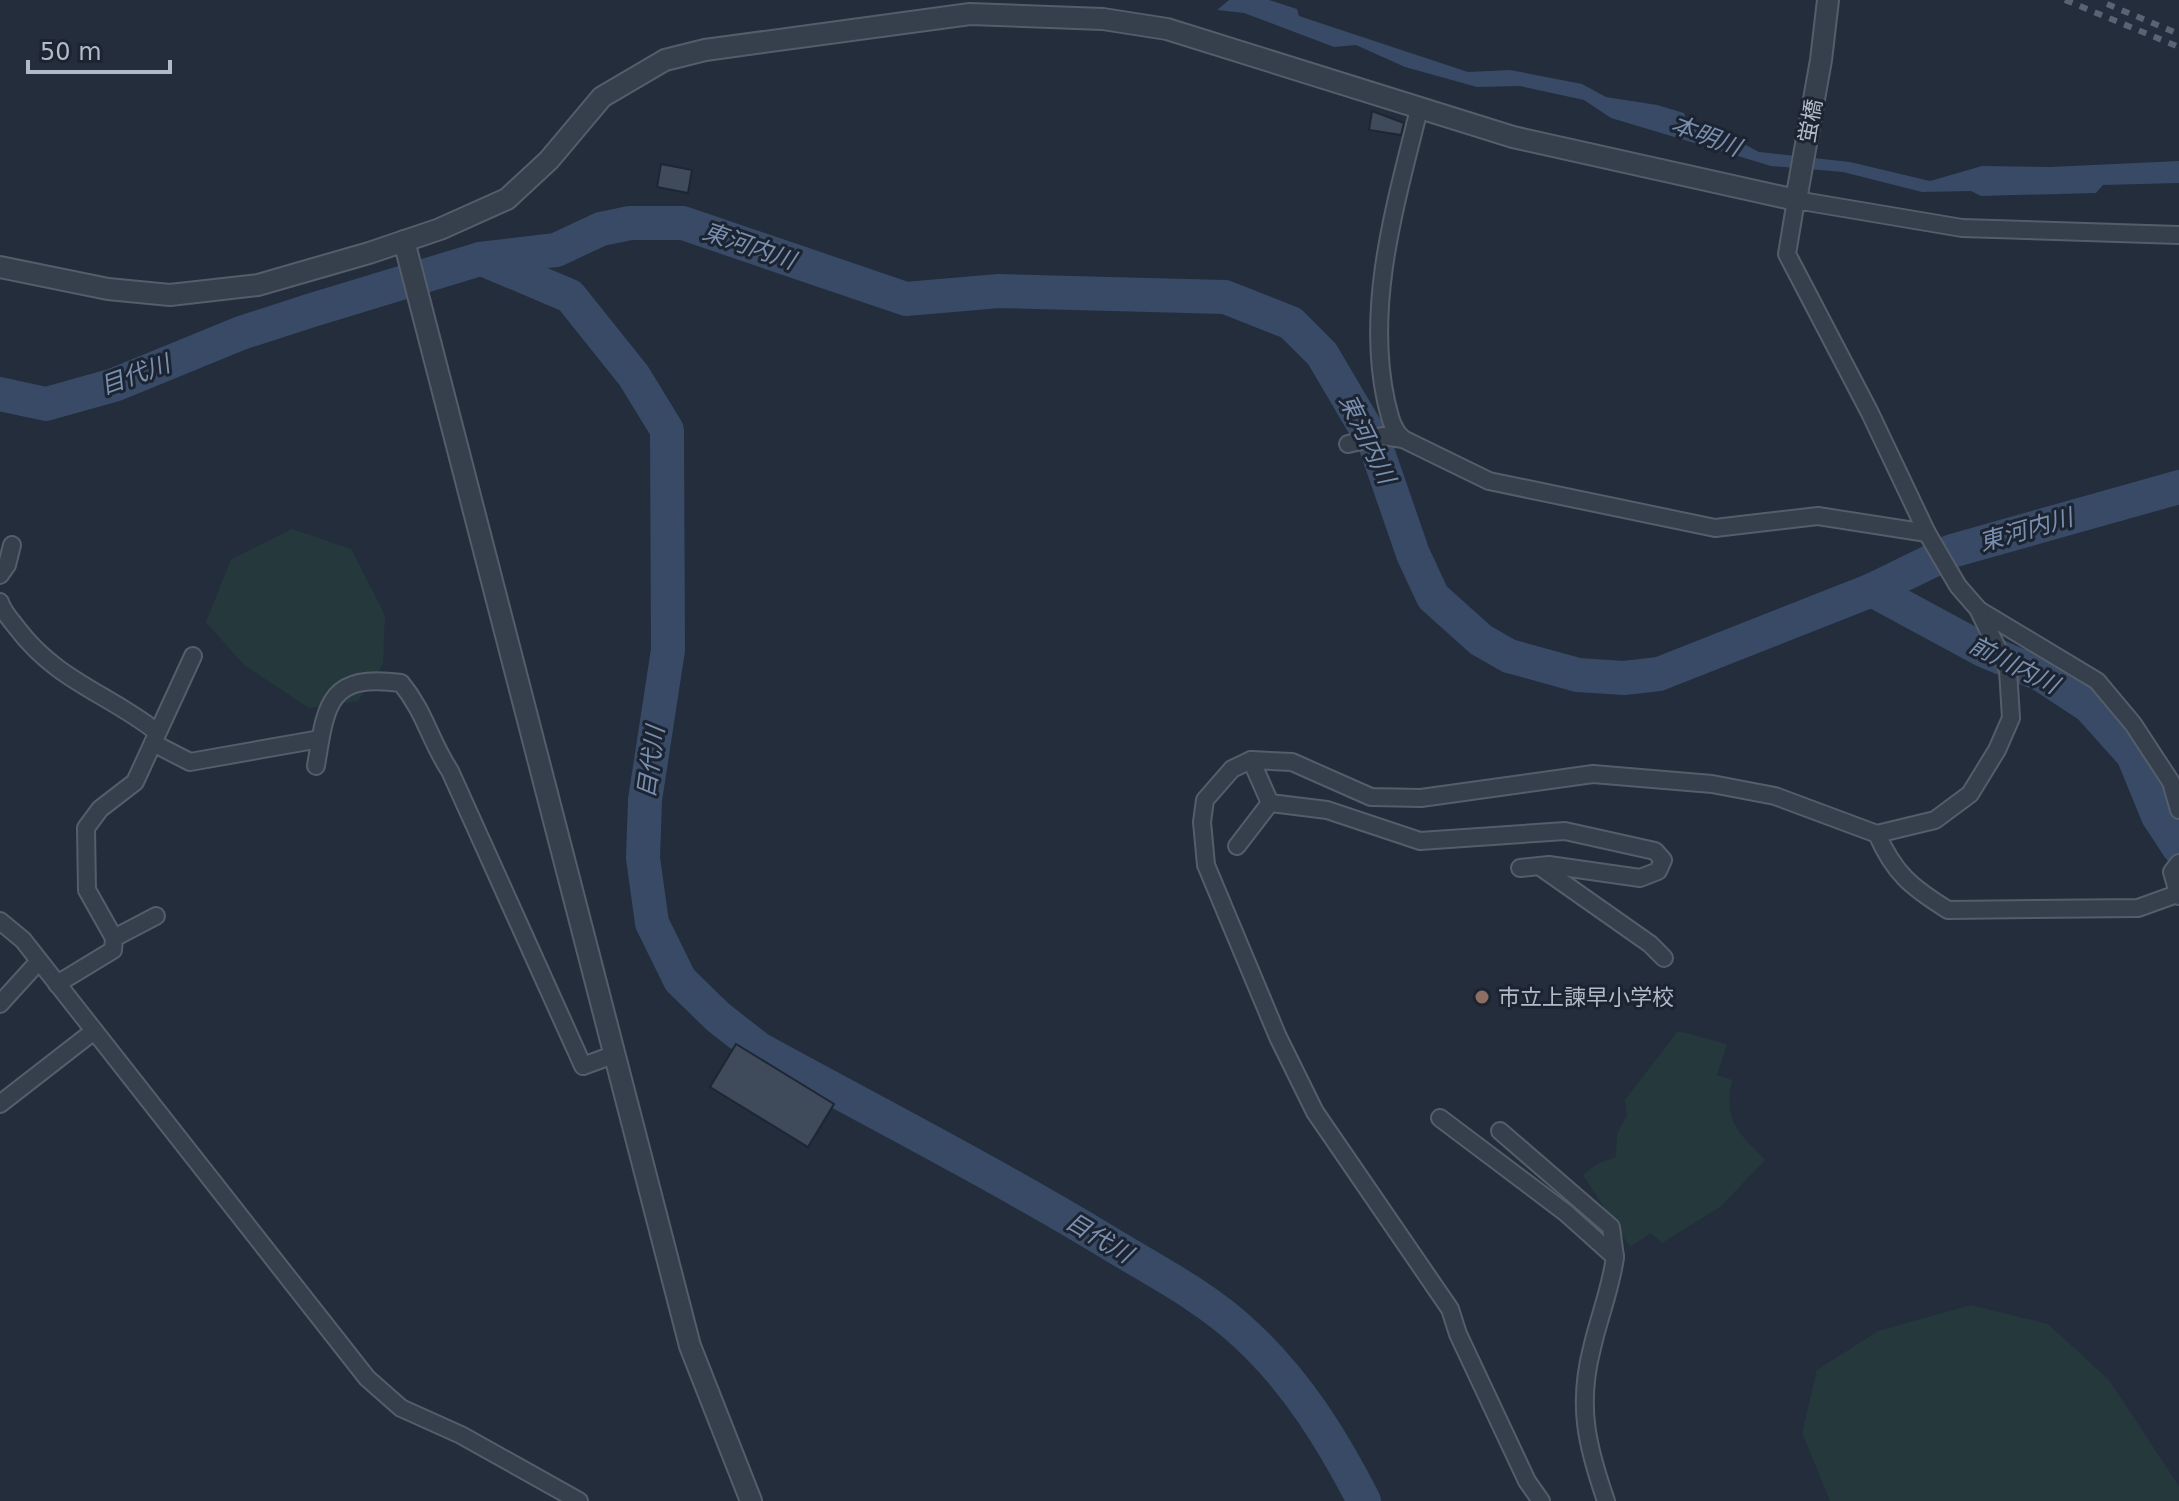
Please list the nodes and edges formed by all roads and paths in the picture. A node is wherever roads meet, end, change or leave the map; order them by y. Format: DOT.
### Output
graph roads {
  1 [pos="1828,0"];
  2 [pos="1419,109"];
  3 [pos="1797,191"];
  4 [pos="2179,235"];
  5 [pos="406,247"];
  6 [pos="0,267"];
  7 [pos="1403,439"];
  8 [pos="1348,444"];
  9 [pos="1930,538"];
  10 [pos="12,545"];
  11 [pos="0,575"];
  12 [pos="0,602"];
  13 [pos="1978,609"];
  14 [pos="193,656"];
  15 [pos="155,738"];
  16 [pos="320,739"];
  17 [pos="1251,760"];
  18 [pos="316,766"];
  19 [pos="1270,803"];
  20 [pos="2179,810"];
  21 [pos="1877,834"];
  22 [pos="1237,846"];
  23 [pos="1539,866"];
  24 [pos="1520,868"];
  25 [pos="2175,868"];
  26 [pos="2178,895"];
  27 [pos="156,916"];
  28 [pos="0,921"];
  29 [pos="114,938"];
  30 [pos="1664,958"];
  31 [pos="39,961"];
  32 [pos="57,984"];
  33 [pos="0,1004"];
  34 [pos="94,1031"];
  35 [pos="613,1055"];
  36 [pos="0,1104"];
  37 [pos="1440,1118"];
  38 [pos="1500,1131"];
  39 [pos="1615,1257"];
  40 [pos="579,1501"];
  41 [pos="751,1501"];
  42 [pos="1541,1501"];
  43 [pos="1606,1501"];
  1 -- 3 [label="street, 蛍橋"];
  2 -- 3 [label="street"];
  2 -- 5 [label="street"];
  2 -- 7 [label="street"];
  3 -- 4 [label="street"];
  3 -- 9 [label="street"];
  5 -- 6 [label="street"];
  5 -- 35 [label="street"];
  7 -- 8 [label="street"];
  7 -- 9 [label="street"];
  9 -- 13 [label="street"];
  10 -- 11 [label="street"];
  12 -- 15 [label="street"];
  13 -- 20 [label="street"];
  13 -- 21 [label="street"];
  14 -- 15 [label="street"];
  15 -- 16 [label="street"];
  15 -- 29 [label="street"];
  16 -- 18 [label="street"];
  16 -- 35 [label="street"];
  17 -- 19 [label="street"];
  17 -- 21 [label="street"];
  17 -- 42 [label="street"];
  19 -- 22 [label="street"];
  19 -- 23 [label="street"];
  21 -- 26 [label="street"];
  23 -- 24 [label="street"];
  23 -- 30 [label="street"];
  25 -- 26 [label="street"];
  27 -- 29 [label="street"];
  28 -- 31 [label="street"];
  29 -- 32 [label="street"];
  31 -- 32 [label="street"];
  31 -- 33 [label="street"];
  32 -- 34 [label="street"];
  34 -- 36 [label="street"];
  34 -- 40 [label="street"];
  35 -- 41 [label="street"];
  37 -- 39 [label="street"];
  38 -- 39 [label="street"];
  39 -- 43 [label="street"];
}
